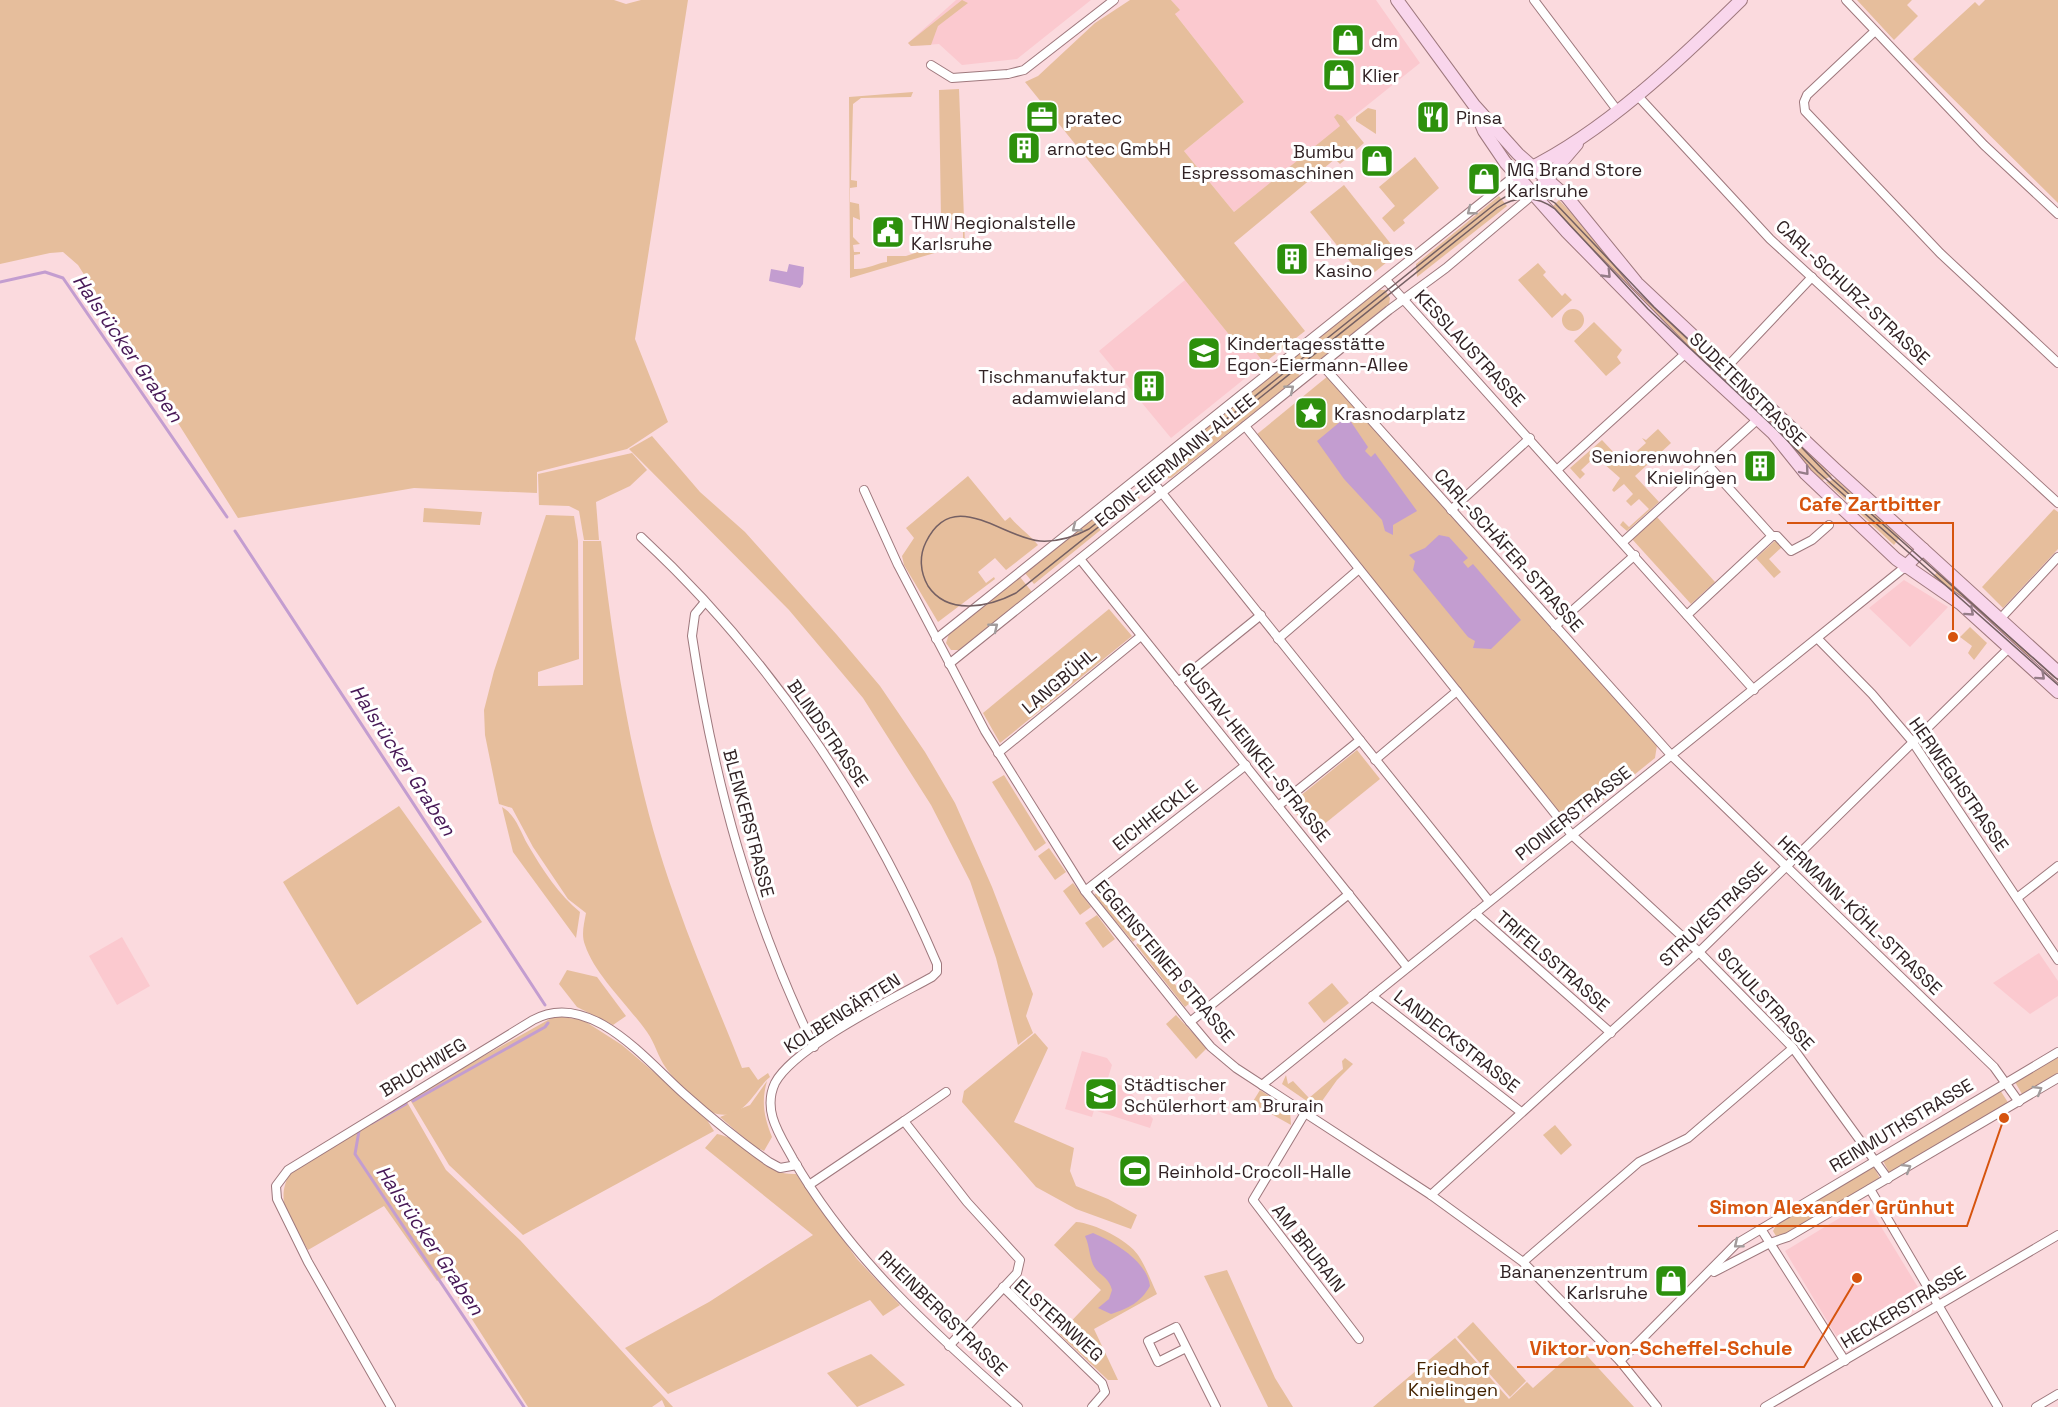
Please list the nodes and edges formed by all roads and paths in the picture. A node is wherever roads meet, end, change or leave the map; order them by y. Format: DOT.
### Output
graph roads {
  1 [pos="1114,0"];
  2 [pos="1397,0"];
  3 [pos="1534,0"];
  4 [pos="1741,0"];
  5 [pos="1846,0"];
  6 [pos="1875,31"];
  7 [pos="931,65"];
  8 [pos="1636,94"];
  9 [pos="1474,105"];
  10 [pos="1617,110"];
  11 [pos="1582,138"];
  12 [pos="1532,167"];
  13 [pos="1516,174"];
  14 [pos="1548,181"];
  15 [pos="1535,193"];
  16 [pos="2058,214"];
  17 [pos="1812,277"];
  18 [pos="1386,280"];
  19 [pos="1403,299"];
  20 [pos="1686,353"];
  21 [pos="2058,363"];
  22 [pos="1322,365"];
  23 [pos="1726,368"];
  24 [pos="1758,419"];
  25 [pos="1245,426"];
  26 [pos="1530,438"];
  27 [pos="1708,465"];
  28 [pos="1558,469"];
  29 [pos="1146,473"];
  30 [pos="864,490"];
  31 [pos="1161,492"];
  32 [pos="2058,503"];
  33 [pos="1451,510"];
  34 [pos="1829,525"];
  35 [pos="1772,536"];
  36 [pos="641,537"];
  37 [pos="1623,542"];
  38 [pos="1923,549"];
  39 [pos="1635,555"];
  40 [pos="2058,557"];
  41 [pos="1080,559"];
  42 [pos="1905,567"];
  43 [pos="1359,569"];
  44 [pos="705,602"];
  45 [pos="1261,615"];
  46 [pos="1687,615"];
  47 [pos="2001,618"];
  48 [pos="1555,626"];
  49 [pos="1141,636"];
  50 [pos="936,639"];
  51 [pos="1278,639"];
  52 [pos="1818,639"];
  53 [pos="2009,648"];
  54 [pos="949,664"];
  55 [pos="2058,672"];
  56 [pos="1178,682"];
  57 [pos="1754,690"];
  58 [pos="1457,691"];
  59 [pos="2058,692"];
  60 [pos="1360,740"];
  61 [pos="1912,741"];
  62 [pos="998,753"];
  63 [pos="1672,756"];
  64 [pos="1376,760"];
  65 [pos="1246,765"];
  66 [pos="1278,806"];
  67 [pos="1572,835"];
  68 [pos="2058,866"];
  69 [pos="1785,867"];
  70 [pos="1085,891"];
  71 [pos="1349,894"];
  72 [pos="2017,898"];
  73 [pos="1490,901"];
  74 [pos="1475,913"];
  75 [pos="1699,952"];
  76 [pos="2058,960"];
  77 [pos="1407,967"];
  78 [pos="932,977"];
  79 [pos="1372,996"];
  80 [pos="1190,1022"];
  81 [pos="1611,1033"];
  82 [pos="814,1047"];
  83 [pos="1793,1048"];
  84 [pos="2058,1052"];
  85 [pos="2058,1078"];
  86 [pos="2007,1081"];
  87 [pos="776,1083"];
  88 [pos="1262,1085"];
  89 [pos="946,1092"];
  90 [pos="2019,1102"];
  91 [pos="1305,1113"];
  92 [pos="1521,1113"];
  93 [pos="904,1121"];
  94 [pos="1876,1160"];
  95 [pos="797,1165"];
  96 [pos="1888,1179"];
  97 [pos="809,1185"];
  98 [pos="1870,1189"];
  99 [pos="1431,1195"];
  100 [pos="1761,1229"];
  101 [pos="2058,1235"];
  102 [pos="1770,1243"];
  103 [pos="1523,1262"];
  104 [pos="1708,1275"];
  105 [pos="1003,1287"];
  106 [pos="1939,1305"];
  107 [pos="1359,1339"];
  108 [pos="949,1346"];
  109 [pos="1186,1348"];
  110 [pos="1620,1361"];
  111 [pos="1845,1361"];
  112 [pos="2058,1394"];
  113 [pos="392,1407"];
  114 [pos="1018,1407"];
  115 [pos="1092,1407"];
  116 [pos="1216,1407"];
  117 [pos="1657,1407"];
  118 [pos="1765,1407"];
  119 [pos="1998,1407"];
  120 [pos="2036,1407"];
  1 -- 7 [label="street"];
  2 -- 9 [label="main road, SUDETENSTRASSE"];
  3 -- 10 [label="street"];
  4 -- 8 [label="main road"];
  5 -- 6 [label="street"];
  6 -- 16 [label="street"];
  6 -- 21 [label="street"];
  8 -- 10 [label="main road"];
  8 -- 17 [label="street, CARL-SCHURZ-STRASSE"];
  9 -- 12 [label="main road, SUDETENSTRASSE"];
  9 -- 13 [label="main road, SUDETENSTRASSE"];
  10 -- 11 [label="main road"];
  11 -- 12 [label="main road"];
  11 -- 14 [label="main road"];
  12 -- 13 [label="main road"];
  12 -- 14 [label="main road, SUDETENSTRASSE"];
  13 -- 15 [label="main road, SUDETENSTRASSE"];
  13 -- 18 [label="street, EGON-EIERMANN-ALLEE, one-way"];
  14 -- 15 [label="main road"];
  14 -- 23 [label="main road, SUDETENSTRASSE"];
  15 -- 19 [label="street, EGON-EIERMANN-ALLEE"];
  15 -- 20 [label="main road, SUDETENSTRASSE, one-way"];
  17 -- 23 [label="street, SUDETENSTRASSE"];
  17 -- 32 [label="street, CARL-SCHURZ-STRASSE"];
  18 -- 19 [label="street, KESSLAUSTRASSE"];
  18 -- 29 [label="street, EGON-EIERMANN-ALLEE"];
  19 -- 22 [label="street, EGON-EIERMANN-ALLEE"];
  19 -- 26 [label="street, KESSLAUSTRASSE"];
  20 -- 24 [label="main road, SUDETENSTRASSE"];
  20 -- 28 [label="street"];
  25 -- 22 [label="street, EGON-EIERMANN-ALLEE, one-way"];
  22 -- 33 [label="street, CARL-SCHÄFER-STRASSE"];
  23 -- 38 [label="main road, SUDETENSTRASSE"];
  24 -- 27 [label="street"];
  24 -- 42 [label="main road, SUDETENSTRASSE, one-way"];
  25 -- 31 [label="street, EGON-EIERMANN-ALLEE"];
  25 -- 43 [label="street, SCHULSTRASSE"];
  26 -- 28 [label="street, KESSLAUSTRASSE"];
  26 -- 33 [label="street"];
  27 -- 35 [label="street"];
  27 -- 37 [label="street"];
  28 -- 37 [label="street, KESSLAUSTRASSE"];
  29 -- 31 [label="street"];
  29 -- 50 [label="street, EGON-EIERMANN-ALLEE, one-way"];
  30 -- 50 [label="street, EGGENSTEINER STRASSE"];
  31 -- 41 [label="street, EGON-EIERMANN-ALLEE"];
  31 -- 45 [label="street"];
  33 -- 48 [label="street, CARL-SCHÄFER-STRASSE"];
  34 -- 35 [label="street"];
  35 -- 46 [label="street"];
  36 -- 44 [label="street, BLINDSTRASSE"];
  37 -- 39 [label="street, KESSLAUSTRASSE"];
  38 -- 42 [label="main road"];
  38 -- 47 [label="main road, SUDETENSTRASSE"];
  39 -- 46 [label="street, KESSLAUSTRASSE"];
  39 -- 48 [label="street"];
  40 -- 47 [label="street"];
  41 -- 49 [label="street, GUSTAV-HEINKEL-STRASSE"];
  54 -- 41 [label="street, EGON-EIERMANN-ALLEE, one-way"];
  42 -- 52 [label="street, PIONIERSTRASSE"];
  42 -- 53 [label="main road, SUDETENSTRASSE, one-way"];
  43 -- 51 [label="street"];
  43 -- 58 [label="street, SCHULSTRASSE"];
  44 -- 78 [label="street, BLINDSTRASSE"];
  44 -- 82 [label="street, BLENKERSTRASSE"];
  45 -- 51 [label="street"];
  45 -- 56 [label="street"];
  46 -- 57 [label="street, KESSLAUSTRASSE"];
  47 -- 55 [label="main road, SUDETENSTRASSE"];
  48 -- 63 [label="street, CARL-SCHÄFER-STRASSE"];
  49 -- 56 [label="street, GUSTAV-HEINKEL-STRASSE"];
  49 -- 62 [label="street, LANGBÜHL"];
  50 -- 54 [label="street, EGGENSTEINER STRASSE"];
  51 -- 60 [label="street"];
  52 -- 57 [label="street, PIONIERSTRASSE"];
  52 -- 61 [label="street, HERWEGHSTRASSE"];
  53 -- 59 [label="main road, SUDETENSTRASSE, one-way"];
  53 -- 61 [label="street, STRUVESTRASSE"];
  54 -- 62 [label="street, EGGENSTEINER STRASSE"];
  56 -- 65 [label="street, GUSTAV-HEINKEL-STRASSE"];
  57 -- 63 [label="street, PIONIERSTRASSE"];
  58 -- 64 [label="street"];
  58 -- 67 [label="street, SCHULSTRASSE"];
  60 -- 64 [label="street"];
  60 -- 66 [label="street"];
  61 -- 69 [label="street, STRUVESTRASSE"];
  61 -- 72 [label="street, HERWEGHSTRASSE"];
  62 -- 70 [label="street, EGGENSTEINER STRASSE"];
  63 -- 67 [label="street, PIONIERSTRASSE"];
  63 -- 69 [label="street, HERMANN-KÖHL-STRASSE"];
  64 -- 73 [label="street"];
  65 -- 66 [label="street, GUSTAV-HEINKEL-STRASSE"];
  65 -- 70 [label="street, EICHHECKLE"];
  66 -- 71 [label="street, GUSTAV-HEINKEL-STRASSE"];
  67 -- 73 [label="street, PIONIERSTRASSE"];
  67 -- 75 [label="street, SCHULSTRASSE"];
  68 -- 72 [label="street"];
  69 -- 75 [label="street, STRUVESTRASSE"];
  69 -- 86 [label="street, HERMANN-KÖHL-STRASSE"];
  70 -- 80 [label="street, EGGENSTEINER STRASSE"];
  71 -- 77 [label="street, GUSTAV-HEINKEL-STRASSE"];
  71 -- 80 [label="street"];
  72 -- 76 [label="street, HERWEGHSTRASSE"];
  73 -- 74 [label="street, PIONIERSTRASSE"];
  74 -- 77 [label="street, PIONIERSTRASSE"];
  74 -- 81 [label="street, TRIFELSSTRASSE"];
  75 -- 81 [label="street, STRUVESTRASSE"];
  75 -- 83 [label="street, SCHULSTRASSE"];
  77 -- 79 [label="street, PIONIERSTRASSE"];
  78 -- 82 [label="street, KOLBENGÄRTEN"];
  79 -- 88 [label="street, PIONIERSTRASSE"];
  79 -- 92 [label="street, LANDECKSTRASSE"];
  80 -- 88 [label="street, EGGENSTEINER STRASSE"];
  81 -- 92 [label="street, STRUVESTRASSE"];
  82 -- 87 [label="street, KOLBENGÄRTEN"];
  83 -- 94 [label="street, SCHULSTRASSE"];
  83 -- 103 [label="street"];
  84 -- 86 [label="street, REINMUTHSTRASSE"];
  90 -- 85 [label="street, REINMUTHSTRASSE, one-way"];
  86 -- 90 [label="street, HERMANN-KÖHL-STRASSE"];
  86 -- 94 [label="street, REINMUTHSTRASSE"];
  87 -- 95 [label="street, RHEINBERGSTRASSE"];
  88 -- 91 [label="street, EGGENSTEINER STRASSE"];
  89 -- 93 [label="street"];
  96 -- 90 [label="street, REINMUTHSTRASSE, one-way"];
  91 -- 99 [label="street, EGGENSTEINER STRASSE"];
  91 -- 107 [label="street, AM BRURAIN"];
  92 -- 99 [label="street, STRUVESTRASSE"];
  93 -- 97 [label="street"];
  93 -- 105 [label="street"];
  94 -- 96 [label="street, SCHULSTRASSE"];
  94 -- 100 [label="street, REINMUTHSTRASSE"];
  95 -- 97 [label="street, RHEINBERGSTRASSE"];
  95 -- 113 [label="street, BRUCHWEG"];
  96 -- 98 [label="street, REINMUTHSTRASSE"];
  97 -- 108 [label="street, RHEINBERGSTRASSE"];
  98 -- 102 [label="street, REINMUTHSTRASSE"];
  98 -- 106 [label="street"];
  99 -- 103 [label="street, EGGENSTEINER STRASSE"];
  100 -- 102 [label="street"];
  100 -- 104 [label="street, REINMUTHSTRASSE, one-way"];
  101 -- 106 [label="street, HECKERSTRASSE"];
  102 -- 104 [label="street, REINMUTHSTRASSE"];
  102 -- 111 [label="street"];
  103 -- 110 [label="street, EGGENSTEINER STRASSE"];
  104 -- 110 [label="street, REINMUTHSTRASSE"];
  105 -- 108 [label="street, ELSTERNWEG"];
  105 -- 115 [label="street, ELSTERNWEG"];
  106 -- 111 [label="street, HECKERSTRASSE"];
  106 -- 119 [label="street"];
  108 -- 114 [label="street, RHEINBERGSTRASSE"];
  109 -- 109 [label="street"];
  109 -- 116 [label="street"];
  110 -- 117 [label="street, EGGENSTEINER STRASSE"];
  111 -- 118 [label="street, HECKERSTRASSE"];
  112 -- 120 [label="street"];
}
